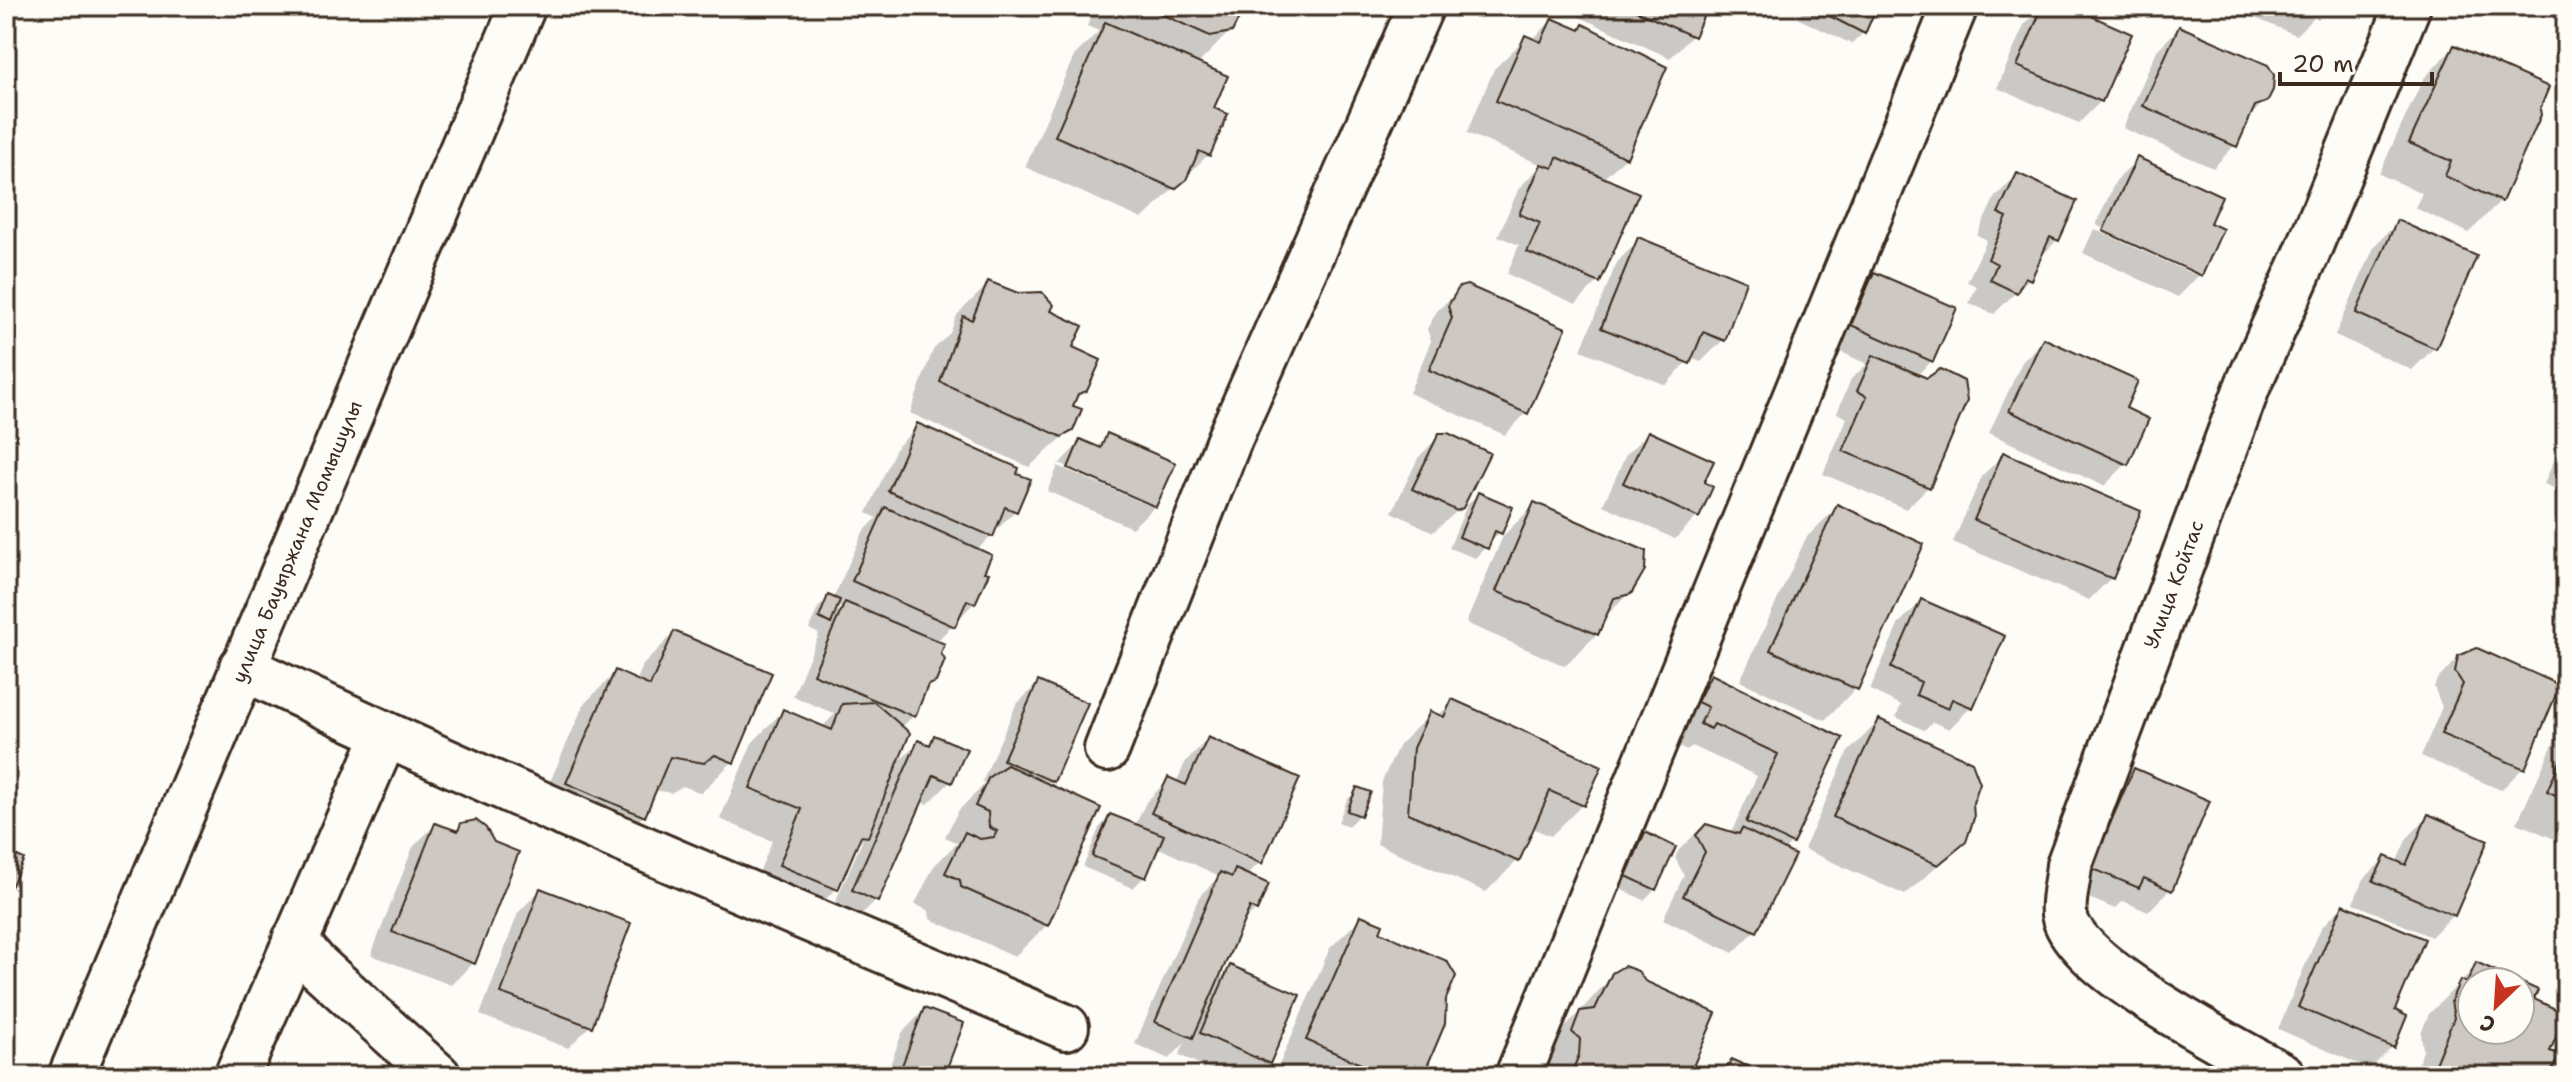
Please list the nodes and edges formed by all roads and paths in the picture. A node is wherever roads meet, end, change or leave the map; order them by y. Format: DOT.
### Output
graph roads {
  1 [pos="523,6"];
  2 [pos="1421,6"];
  3 [pos="1955,6"];
  4 [pos="2408,6"];
  5 [pos="242,667"];
  6 [pos="385,736"];
  7 [pos="1107,749"];
  8 [pos="295,940"];
  9 [pos="1066,1027"];
  10 [pos="71,1076"];
  11 [pos="237,1076"];
  12 [pos="438,1076"];
  13 [pos="1518,1076"];
  14 [pos="2283,1076"];
  1 -- 5 [label="street, улица Бауыржана Момышулы"];
  2 -- 7 [label="street"];
  3 -- 13 [label="street"];
  4 -- 14 [label="street, Улица Койтас"];
  5 -- 6 [label="street"];
  5 -- 10 [label="street, улица Бауыржана Момышулы"];
  6 -- 8 [label="street"];
  6 -- 9 [label="street"];
  8 -- 11 [label="street"];
  8 -- 12 [label="street"];
}
